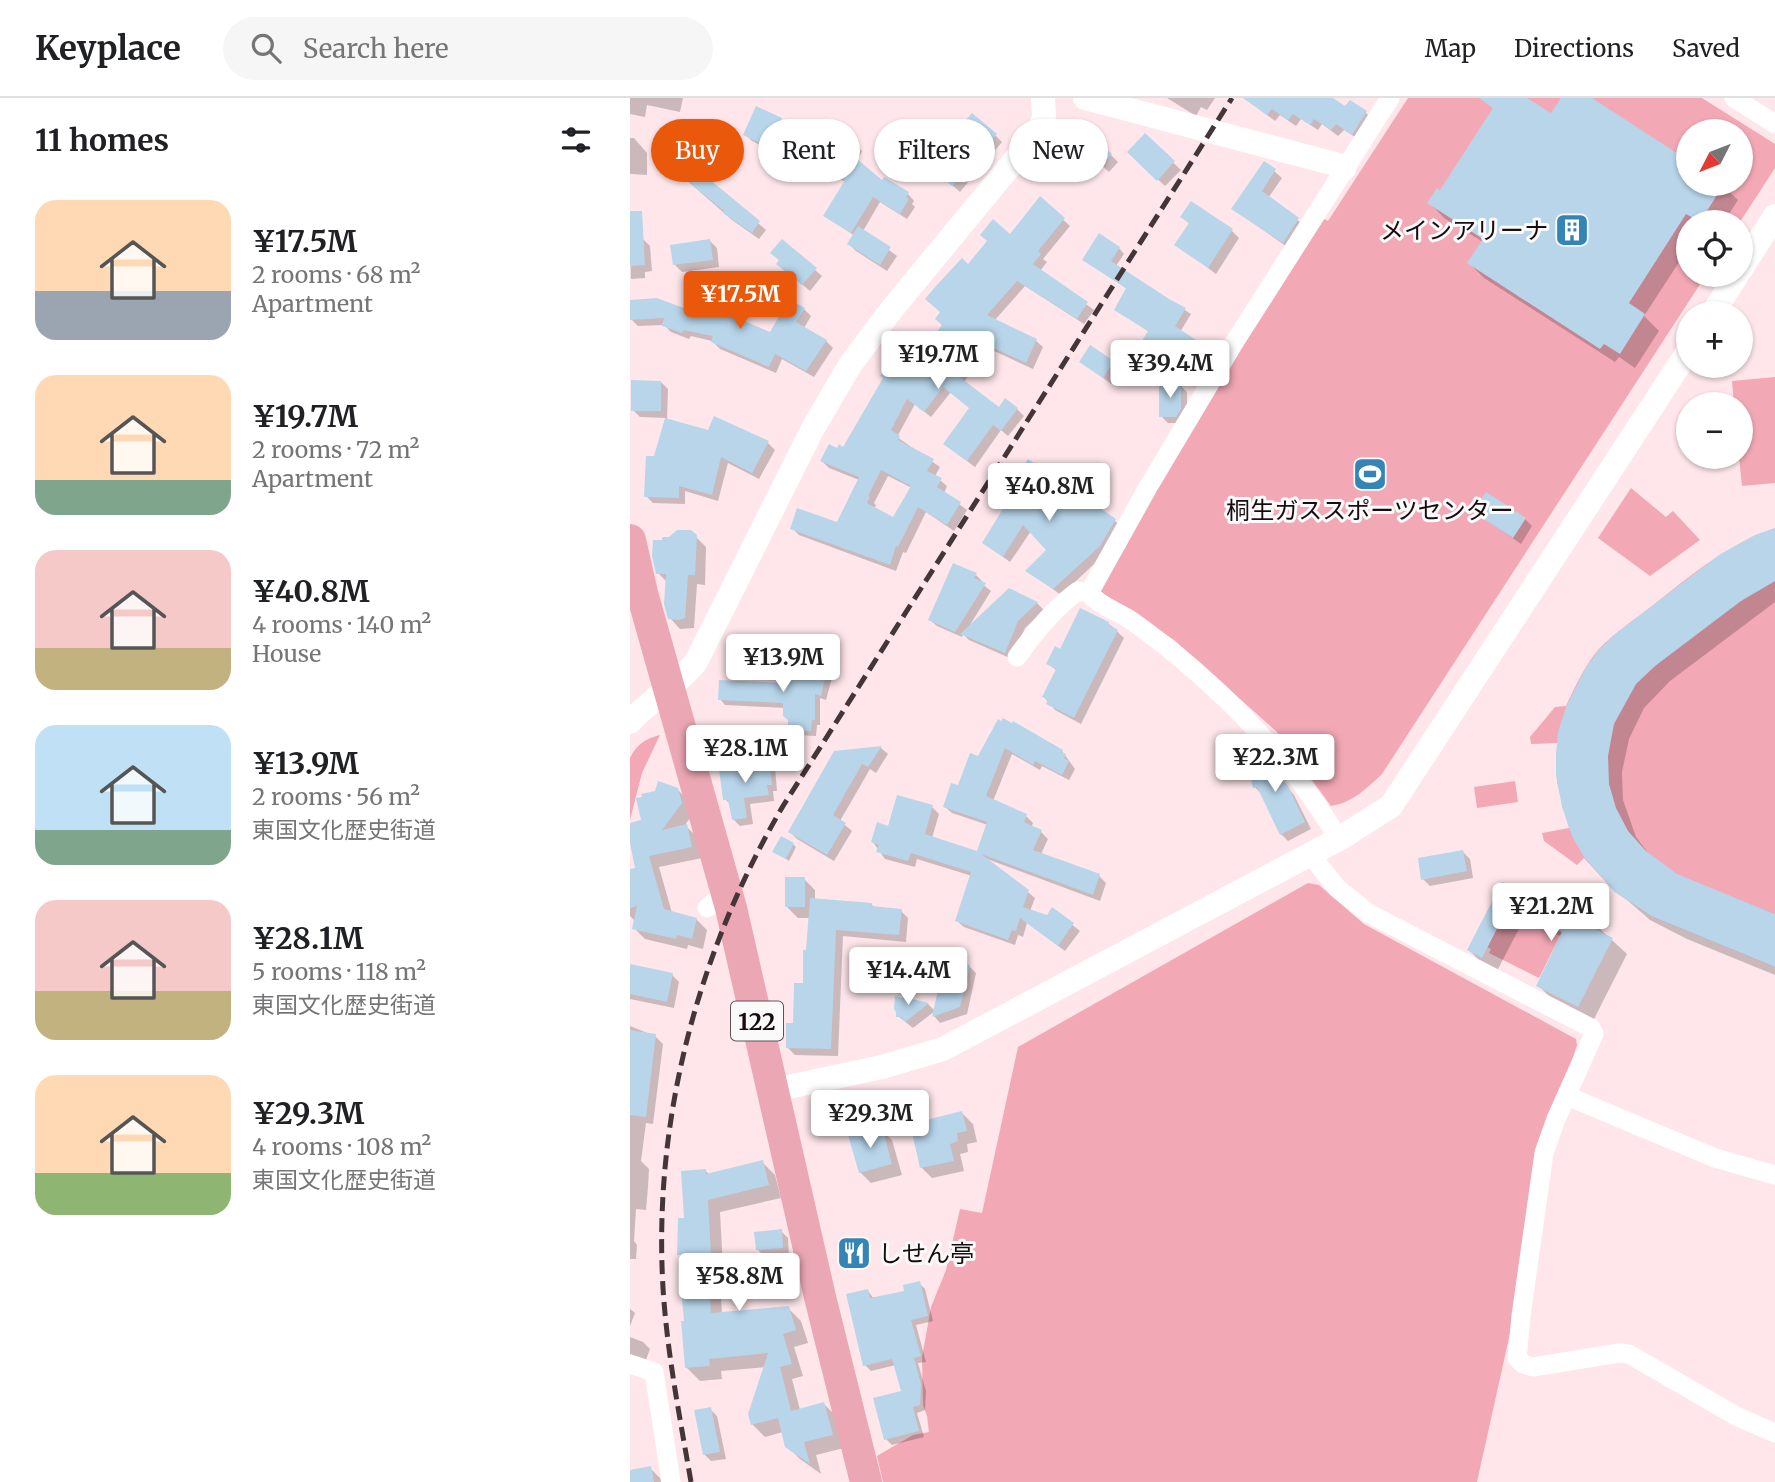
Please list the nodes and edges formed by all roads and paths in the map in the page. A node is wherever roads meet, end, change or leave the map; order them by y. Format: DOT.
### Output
graph roads {
  1 [pos="1043,98"];
  2 [pos="1085,98"];
  3 [pos="1390,98"];
  4 [pos="1734,98"];
  5 [pos="1775,124"];
  6 [pos="1344,169"];
  7 [pos="1775,216"];
  8 [pos="1753,250"];
  9 [pos="1676,370"];
  10 [pos="630,540"];
  11 [pos="1089,593"];
  12 [pos="1017,657"];
  13 [pos="669,688"];
  14 [pos="630,723"];
  15 [pos="1339,839"];
  16 [pos="1310,854"];
  17 [pos="774,1090"];
  18 [pos="1567,1096"];
  19 [pos="1775,1175"];
  20 [pos="630,1364"];
  21 [pos="1775,1433"];
  22 [pos="671,1482"];
  23 [pos="866,1482"];
  1 -- 13 [label="street"];
  2 -- 6 [label="street"];
  3 -- 6 [label="street"];
  4 -- 5 [label="street"];
  6 -- 11 [label="street"];
  7 -- 8 [label="street"];
  9 -- 15 [label="street"];
  10 -- 13 [label="highway, 122"];
  11 -- 12 [label="street"];
  11 -- 15 [label="street"];
  13 -- 14 [label="street"];
  13 -- 17 [label="highway, 122"];
  15 -- 16 [label="street"];
  16 -- 17 [label="street"];
  16 -- 18 [label="street"];
  17 -- 23 [label="highway, 122"];
  18 -- 19 [label="street"];
  18 -- 21 [label="street"];
  20 -- 22 [label="street"];
}
